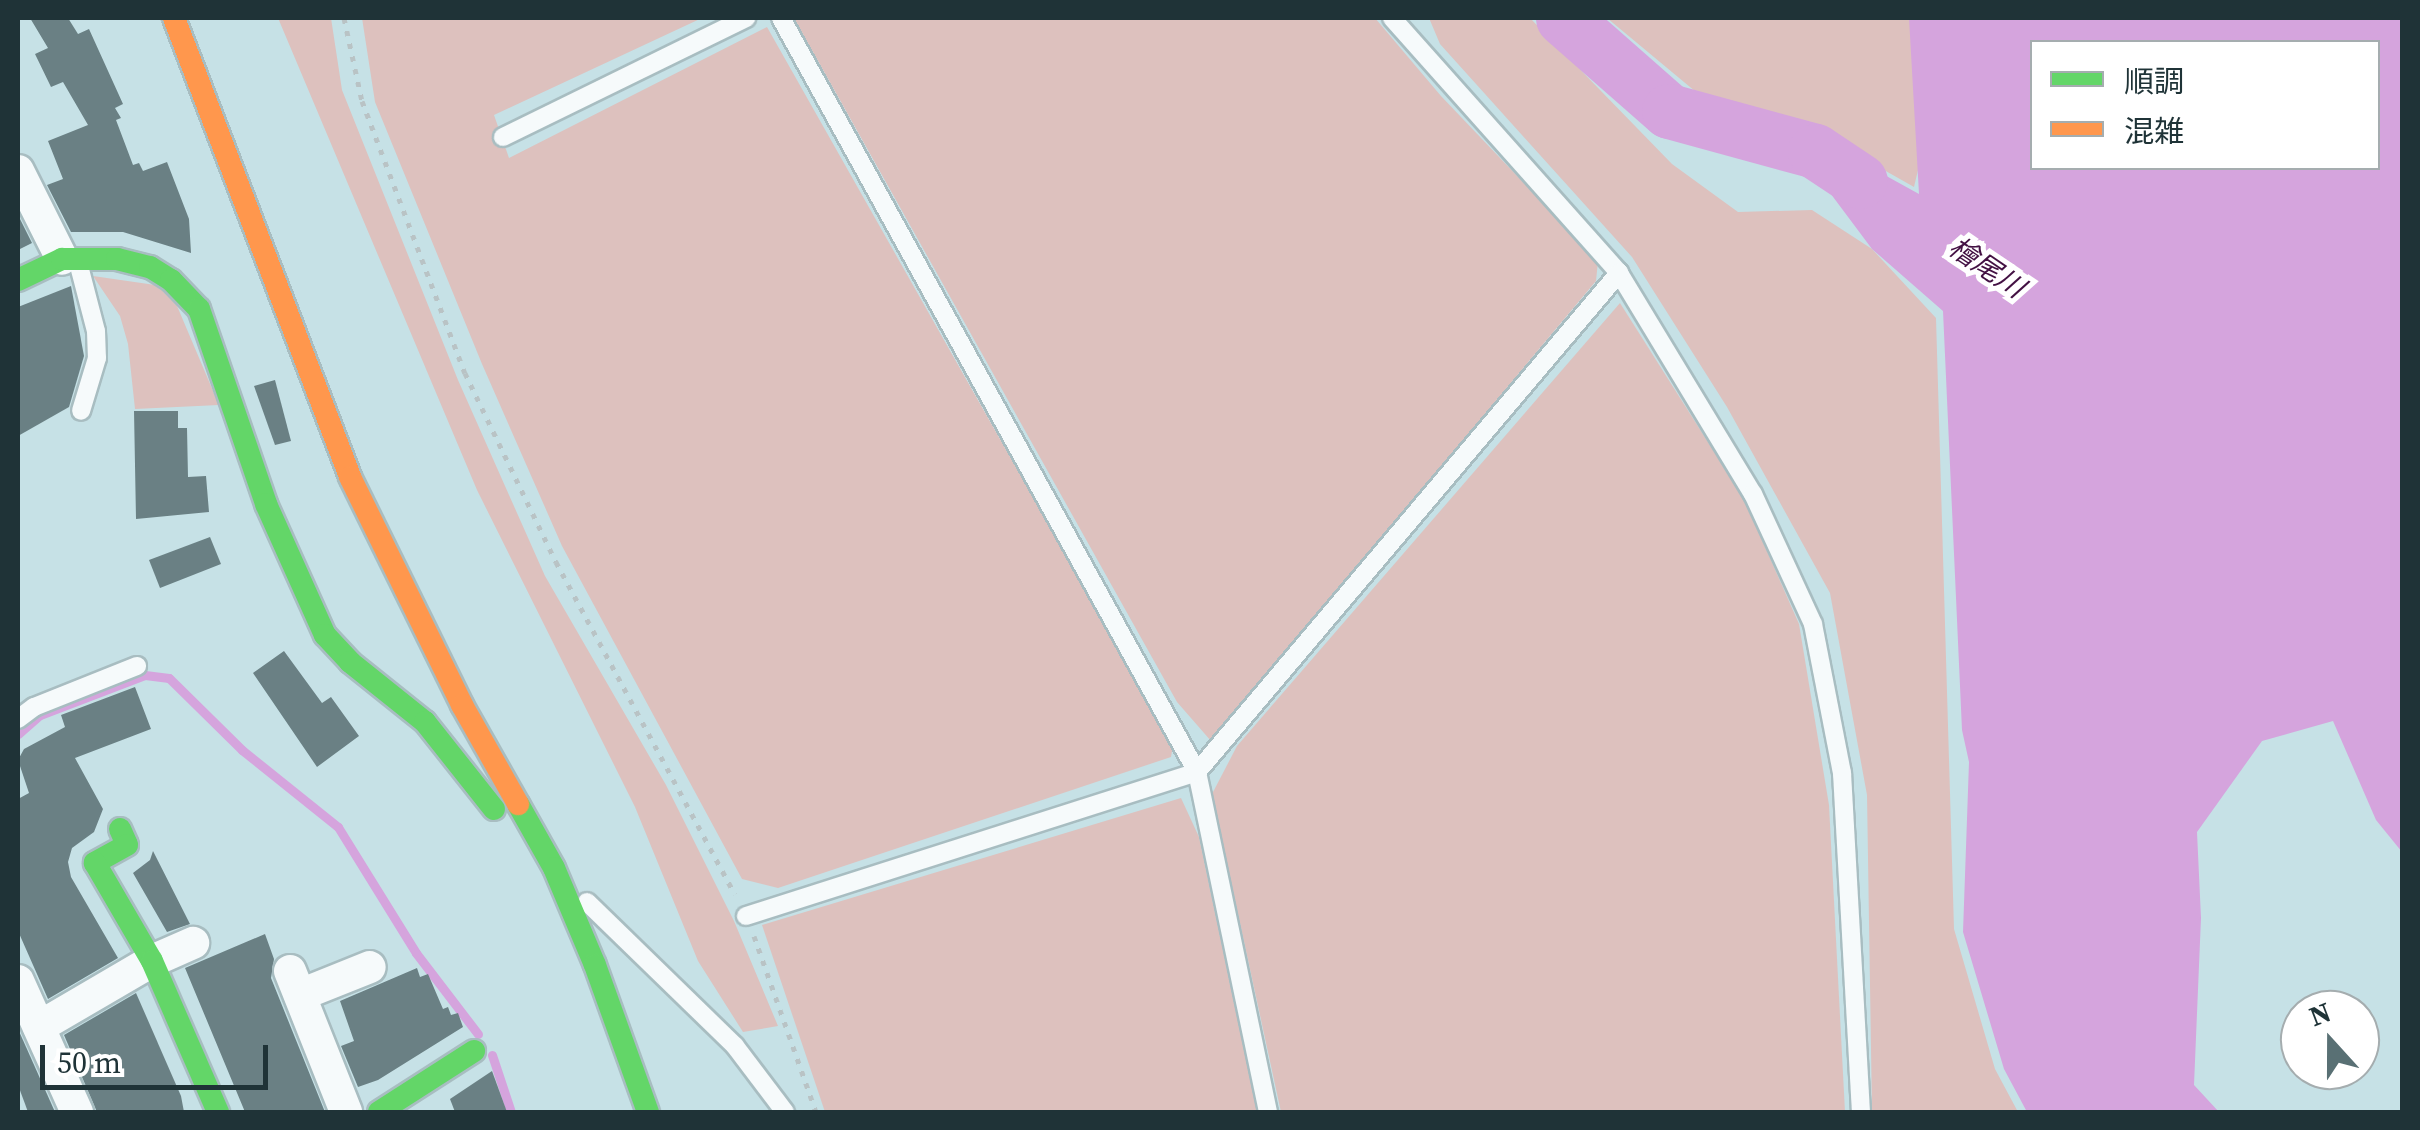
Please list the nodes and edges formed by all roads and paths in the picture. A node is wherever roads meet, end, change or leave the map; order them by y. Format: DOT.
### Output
graph roads {
  1 [pos="174,18"];
  2 [pos="344,18"];
  3 [pos="746,18"];
  4 [pos="780,18"];
  5 [pos="1392,18"];
  6 [pos="503,137"];
  7 [pos="18,171"];
  8 [pos="70,260"];
  9 [pos="1620,272"];
  10 [pos="18,280"];
  11 [pos="81,411"];
  12 [pos="137,666"];
  13 [pos="18,719"];
  14 [pos="1197,772"];
  15 [pos="120,829"];
  16 [pos="554,868"];
  17 [pos="746,916"];
  18 [pos="193,943"];
  19 [pos="152,961"];
  20 [pos="370,967"];
  21 [pos="18,981"];
  22 [pos="38,1027"];
  23 [pos="474,1051"];
  24 [pos="420,1101"];
  25 [pos="77,1112"];
  26 [pos="218,1112"];
  27 [pos="346,1112"];
  28 [pos="380,1112"];
  29 [pos="648,1112"];
  30 [pos="785,1112"];
  31 [pos="816,1112"];
  32 [pos="1268,1112"];
  33 [pos="1862,1112"];
  1 -- 16 [label="street"];
  2 -- 17 [label="path"];
  3 -- 6 [label="lane"];
  4 -- 14 [label="lane"];
  5 -- 9 [label="lane"];
  7 -- 8 [label="street"];
  8 -- 10 [label="street"];
  8 -- 11 [label="lane"];
  8 -- 16 [label="street"];
  9 -- 14 [label="lane"];
  9 -- 33 [label="lane"];
  12 -- 13 [label="lane"];
  14 -- 17 [label="lane"];
  14 -- 32 [label="lane"];
  15 -- 19 [label="street"];
  16 -- 29 [label="street"];
  16 -- 30 [label="lane"];
  17 -- 31 [label="path"];
  18 -- 19 [label="street"];
  19 -- 22 [label="street"];
  19 -- 26 [label="street"];
  20 -- 27 [label="street"];
  21 -- 22 [label="street"];
  22 -- 25 [label="street"];
  23 -- 24 [label="street"];
  24 -- 28 [label="street"];
}
